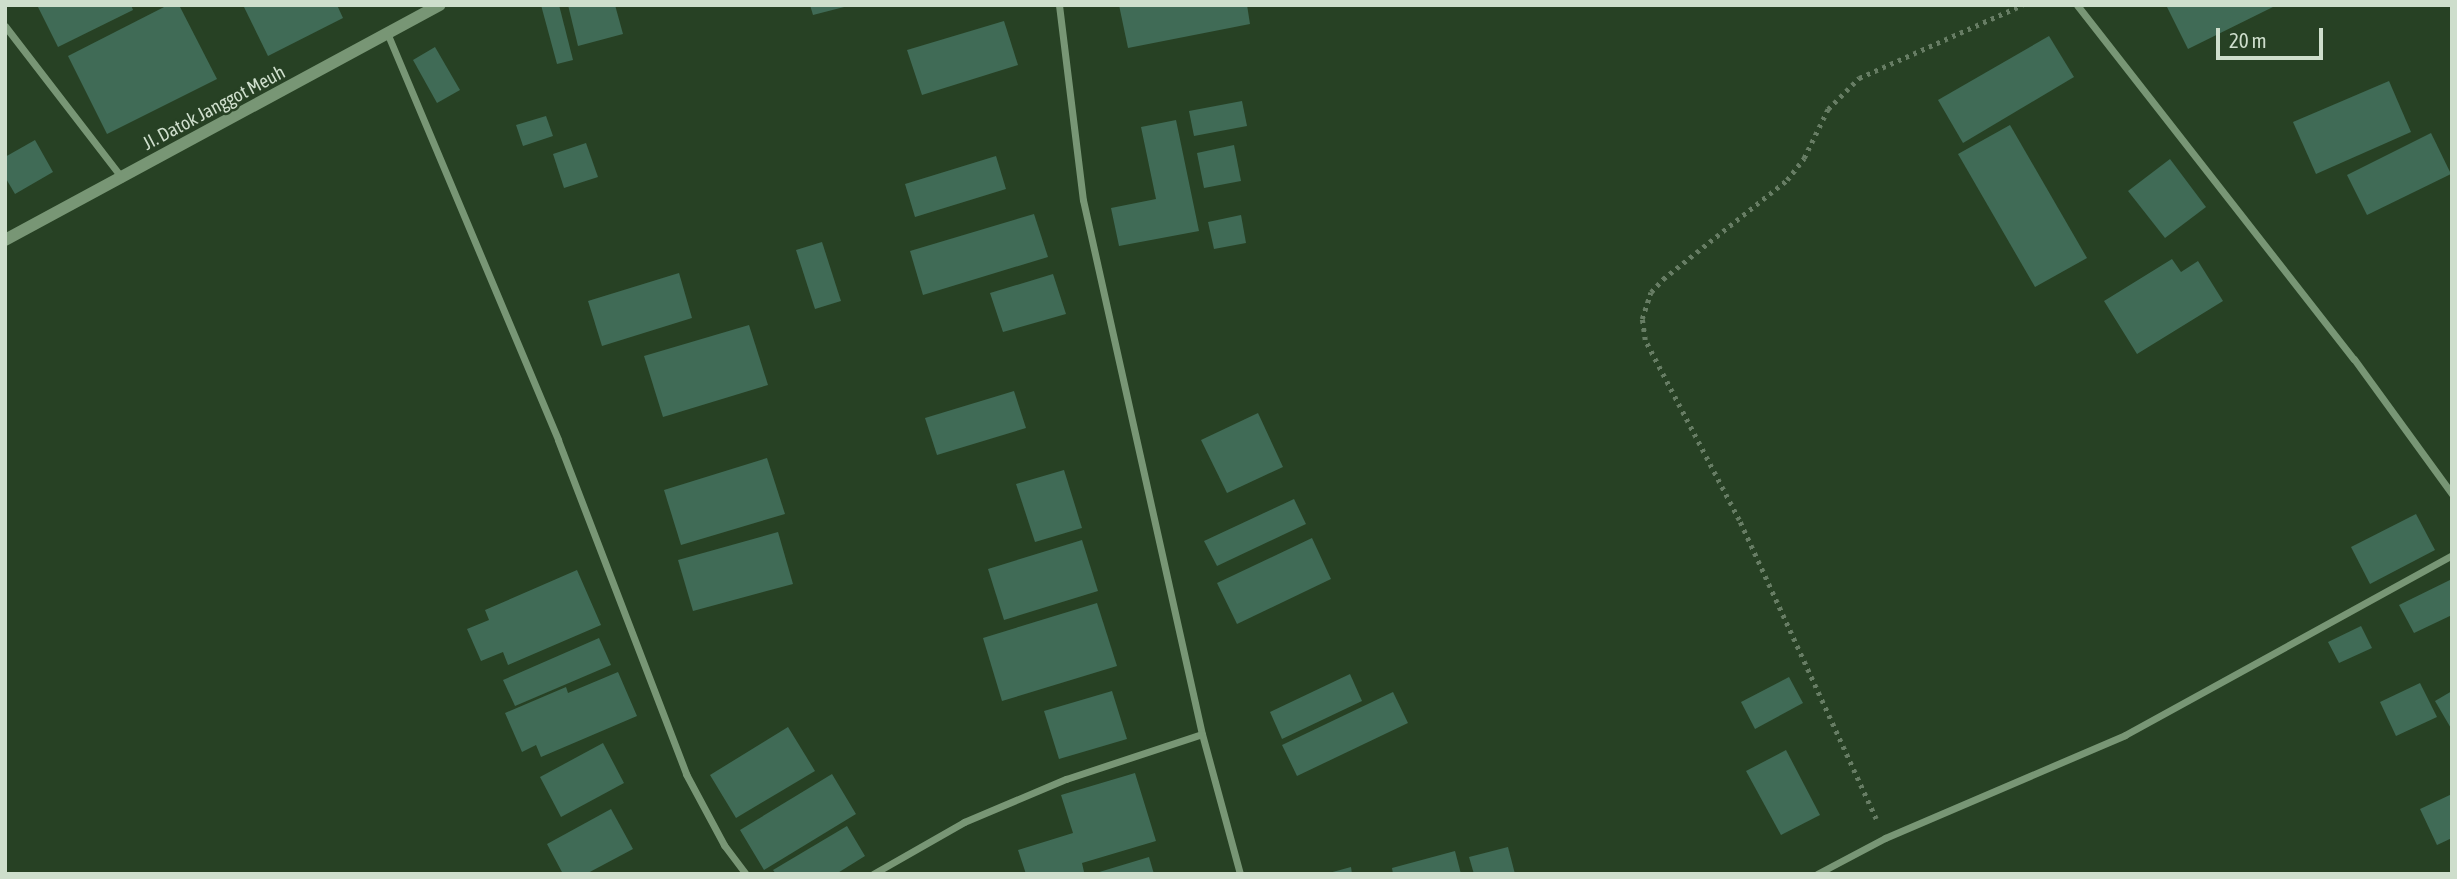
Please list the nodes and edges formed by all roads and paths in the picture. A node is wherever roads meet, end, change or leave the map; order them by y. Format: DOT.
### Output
graph roads {
  1 [pos="439,5"];
  2 [pos="1059,5"];
  3 [pos="2022,5"];
  4 [pos="2077,5"];
  5 [pos="5,26"];
  6 [pos="388,35"];
  7 [pos="123,179"];
  8 [pos="5,240"];
  9 [pos="2452,494"];
  10 [pos="2452,555"];
  11 [pos="1202,734"];
  12 [pos="1885,838"];
  13 [pos="746,874"];
  14 [pos="873,874"];
  15 [pos="1240,874"];
  16 [pos="1817,874"];
  1 -- 6 [label="street, JI. Datok Janggot Meuh"];
  2 -- 11 [label="street"];
  3 -- 12 [label="path"];
  4 -- 9 [label="street"];
  5 -- 7 [label="street"];
  6 -- 7 [label="street, JI. Datok Janggot Meuh"];
  6 -- 13 [label="street"];
  7 -- 8 [label="street, JI. Datok Janggot Meuh"];
  10 -- 12 [label="street"];
  11 -- 14 [label="street"];
  11 -- 15 [label="street"];
  12 -- 16 [label="street"];
}
